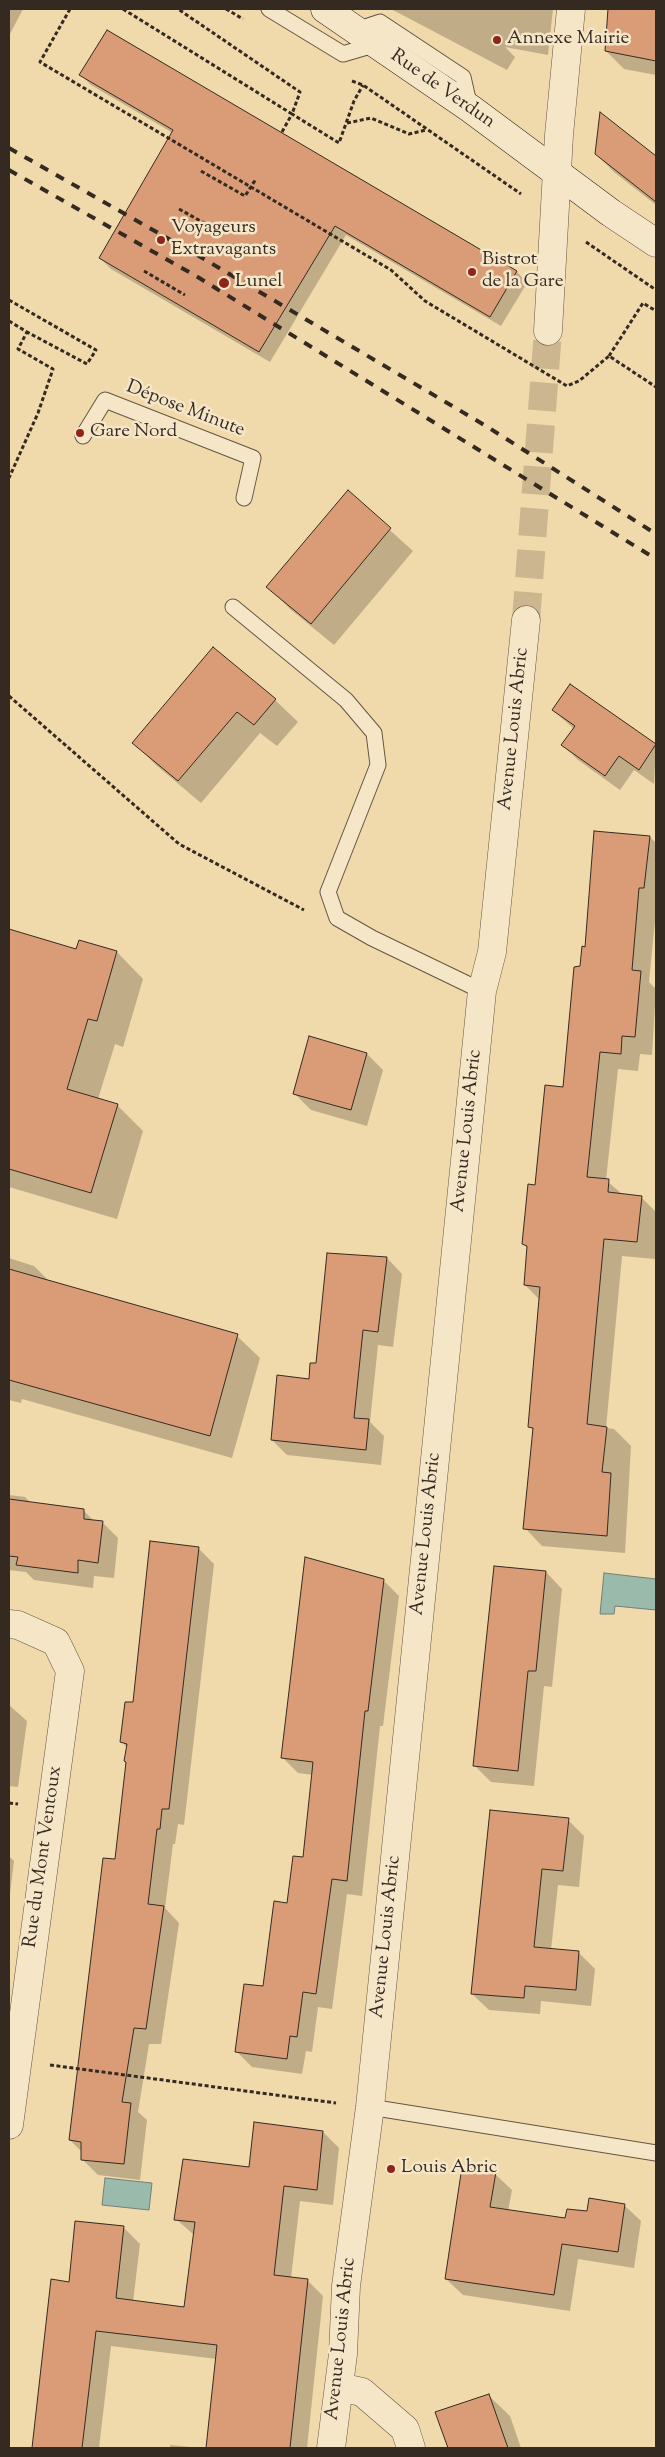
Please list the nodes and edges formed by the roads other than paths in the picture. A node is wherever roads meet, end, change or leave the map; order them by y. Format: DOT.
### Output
graph roads {
  1 [pos="269,9"];
  2 [pos="325,9"];
  3 [pos="571,9"];
  4 [pos="367,37"];
  5 [pos="557,172"];
  6 [pos="656,243"];
  7 [pos="548,331"];
  8 [pos="83,436"];
  9 [pos="244,498"];
  10 [pos="233,607"];
  11 [pos="526,620"];
  12 [pos="482,991"];
  13 [pos="9,1624"];
  14 [pos="370,2107"];
  15 [pos="9,2124"];
  16 [pos="656,2153"];
  17 [pos="339,2386"];
  18 [pos="331,2448"];
  19 [pos="411,2448"];
  1 -- 4 [label="lane"];
  2 -- 4 [label="street, Rue de Verdun"];
  3 -- 5 [label="street"];
  4 -- 5 [label="street, Rue de Verdun"];
  5 -- 6 [label="street, Rue de Verdun"];
  5 -- 7 [label="street"];
  8 -- 9 [label="lane, Dépose Minute"];
  10 -- 12 [label="lane"];
  11 -- 12 [label="street, Avenue Louis Abric"];
  12 -- 14 [label="street, Avenue Louis Abric"];
  13 -- 15 [label="street, Rue du Mont Ventoux"];
  14 -- 16 [label="lane"];
  14 -- 17 [label="street, Avenue Louis Abric"];
  17 -- 18 [label="street, Avenue Louis Abric"];
  17 -- 19 [label="street"];
}
